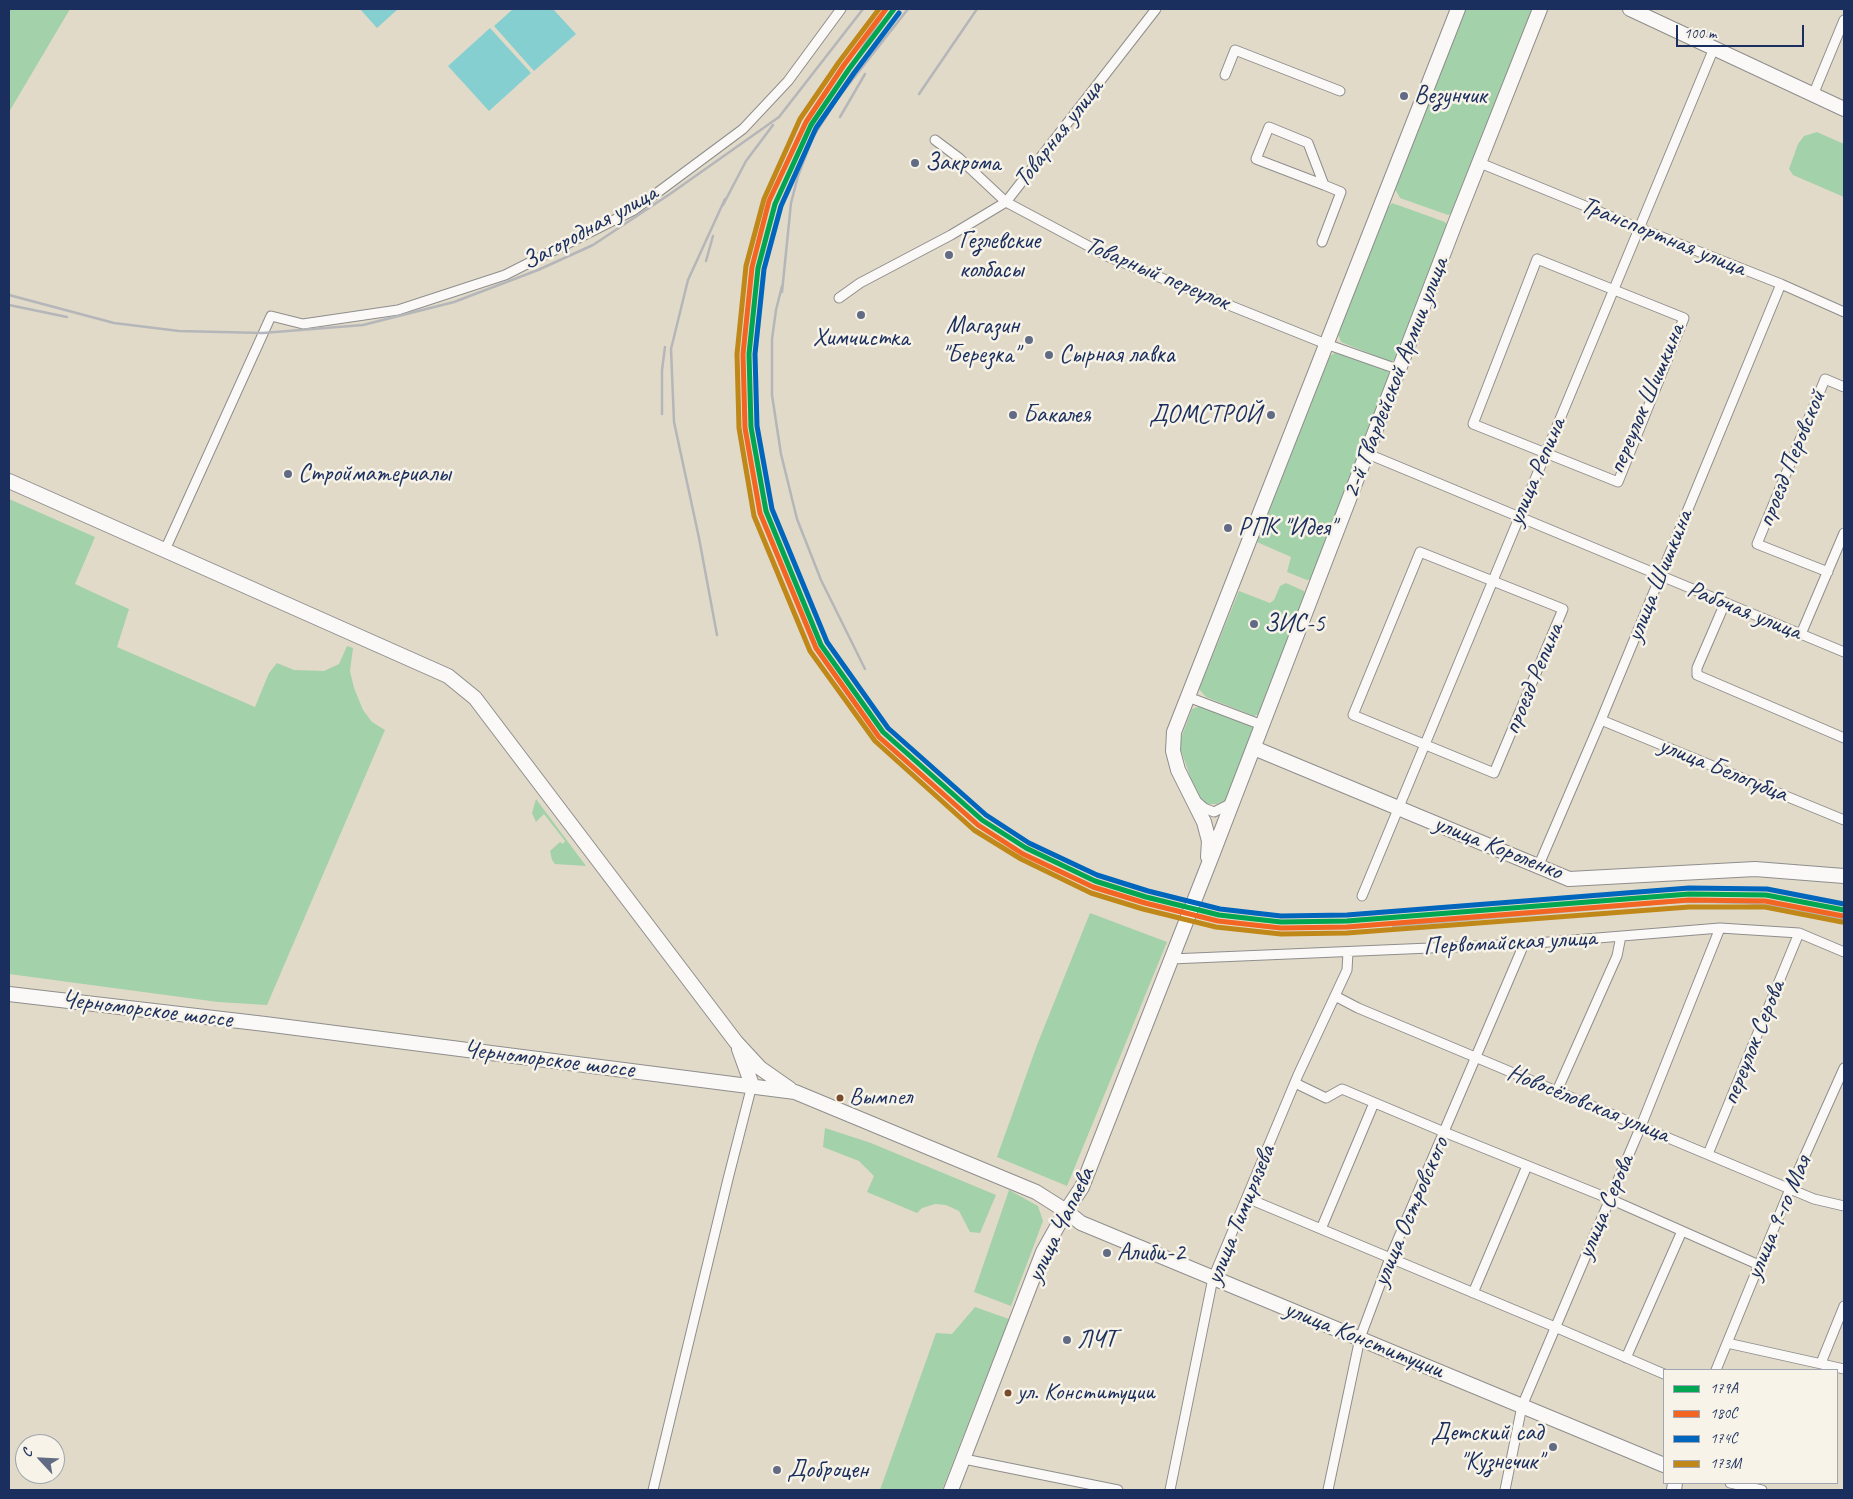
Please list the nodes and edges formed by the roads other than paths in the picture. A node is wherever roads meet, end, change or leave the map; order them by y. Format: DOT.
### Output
graph roads {
  1 [pos="841,9"];
  2 [pos="1156,9"];
  3 [pos="1458,9"];
  4 [pos="1540,9"];
  5 [pos="1630,9"];
  6 [pos="1844,20"];
  7 [pos="1714,48"];
  8 [pos="1225,75"];
  9 [pos="1340,91"];
  10 [pos="1813,95"];
  11 [pos="1844,109"];
  12 [pos="934,140"];
  13 [pos="1480,163"];
  14 [pos="1324,185"];
  15 [pos="1006,202"];
  16 [pos="1639,228"];
  17 [pos="1322,242"];
  18 [pos="1781,284"];
  19 [pos="1613,290"];
  20 [pos="839,298"];
  21 [pos="1844,312"];
  22 [pos="1326,344"];
  23 [pos="1400,370"];
  24 [pos="1844,387"];
  25 [pos="1545,453"];
  26 [pos="1368,454"];
  27 [pos="9,481"];
  28 [pos="1519,517"];
  29 [pos="1844,533"];
  30 [pos="164,550"];
  31 [pos="1828,572"];
  32 [pos="1659,576"];
  33 [pos="1493,580"];
  34 [pos="1725,603"];
  35 [pos="1802,634"];
  36 [pos="1844,652"];
  37 [pos="1188,698"];
  38 [pos="1601,720"];
  39 [pos="1262,725"];
  40 [pos="1844,738"];
  41 [pos="1424,745"];
  42 [pos="1254,748"];
  43 [pos="1192,798"];
  44 [pos="1232,803"];
  45 [pos="1398,807"];
  46 [pos="1844,820"];
  47 [pos="1538,866"];
  48 [pos="1207,870"];
  49 [pos="1844,876"];
  50 [pos="1362,896"];
  51 [pos="1720,928"];
  52 [pos="1799,933"];
  53 [pos="1620,936"];
  54 [pos="1524,944"];
  55 [pos="1348,952"];
  56 [pos="1844,952"];
  57 [pos="1171,960"];
  58 [pos="9,994"];
  59 [pos="1335,996"];
  60 [pos="736,1042"];
  61 [pos="1476,1058"];
  62 [pos="1844,1068"];
  63 [pos="1295,1083"];
  64 [pos="752,1085"];
  65 [pos="1557,1091"];
  66 [pos="795,1092"];
  67 [pos="1374,1103"];
  68 [pos="1641,1126"];
  69 [pos="1444,1132"];
  70 [pos="1097,1150"];
  71 [pos="1708,1154"];
  72 [pos="1527,1166"];
  73 [pos="1790,1189"];
  74 [pos="1036,1192"];
  75 [pos="1247,1198"];
  76 [pos="1610,1199"];
  77 [pos="1844,1206"];
  78 [pos="1066,1211"];
  79 [pos="1321,1229"];
  80 [pos="1682,1231"];
  81 [pos="1390,1258"];
  82 [pos="1759,1265"];
  83 [pos="1213,1278"];
  84 [pos="1473,1292"];
  85 [pos="1844,1306"];
  86 [pos="1555,1327"];
  87 [pos="1360,1338"];
  88 [pos="1727,1343"];
  89 [pos="1626,1358"];
  90 [pos="1821,1363"];
  91 [pos="1844,1368"];
  92 [pos="1716,1369"];
  93 [pos="1663,1374"];
  94 [pos="1522,1406"];
  95 [pos="964,1459"];
  96 [pos="1663,1465"];
  97 [pos="1735,1484"];
  98 [pos="653,1490"];
  99 [pos="951,1490"];
  100 [pos="1118,1490"];
  101 [pos="1170,1490"];
  102 [pos="1328,1490"];
  103 [pos="1505,1490"];
  104 [pos="1762,1490"];
  1 -- 30 [label="street, Загородная улица"];
  2 -- 15 [label="street, Товарная улица"];
  3 -- 22 [label="main road"];
  4 -- 13 [label="main road, 2-й Гвардейской Армии улица"];
  5 -- 7 [label="main road"];
  6 -- 10 [label="street"];
  7 -- 10 [label="main road"];
  7 -- 16 [label="street, улица Репина"];
  8 -- 9 [label="street"];
  10 -- 11 [label="main road"];
  12 -- 15 [label="street, Товарный переулок"];
  13 -- 16 [label="street, Транспортная улица"];
  13 -- 23 [label="main road, 2-й Гвардейской Армии улица"];
  14 -- 14 [label="street"];
  14 -- 17 [label="street"];
  15 -- 20 [label="street, Товарная улица"];
  15 -- 22 [label="street, Товарный переулок"];
  16 -- 18 [label="street, Транспортная улица"];
  16 -- 19 [label="street, улица Репина"];
  18 -- 21 [label="street, Транспортная улица"];
  18 -- 32 [label="street, улица Шишкина"];
  19 -- 25 [label="street, улица Репина"];
  19 -- 25 [label="street, переулок Шишкина"];
  19 -- 25 [label="street, переулок Шишкина"];
  22 -- 23 [label="street, Товарный переулок"];
  22 -- 37 [label="main road"];
  23 -- 26 [label="main road, 2-й Гвардейской Армии улица"];
  24 -- 31 [label="street, проезд Перовской"];
  25 -- 28 [label="street, улица Репина"];
  26 -- 28 [label="street, Рабочая улица"];
  26 -- 39 [label="main road, 2-й Гвардейской Армии улица"];
  27 -- 30 [label="main road"];
  28 -- 32 [label="street, Рабочая улица"];
  28 -- 33 [label="street, улица Репина"];
  29 -- 31 [label="street"];
  30 -- 60 [label="main road"];
  31 -- 35 [label="street"];
  32 -- 34 [label="street, Рабочая улица"];
  32 -- 38 [label="street, улица Шишкина"];
  33 -- 41 [label="street, улица Репина"];
  33 -- 41 [label="street, проезд Репина"];
  33 -- 41 [label="street, проезд Репина"];
  34 -- 35 [label="street, Рабочая улица"];
  34 -- 40 [label="street"];
  35 -- 36 [label="street, Рабочая улица"];
  37 -- 39 [label="street"];
  37 -- 43 [label="main road"];
  38 -- 46 [label="street, улица Белогубца"];
  38 -- 47 [label="street, улица Шишкина"];
  39 -- 42 [label="main road, 2-й Гвардейской Армии улица"];
  41 -- 45 [label="street, улица Репина"];
  42 -- 44 [label="main road, 2-й Гвардейской Армии улица"];
  42 -- 45 [label="main road, улица Короленко"];
  43 -- 44 [label="street"];
  43 -- 48 [label="main road"];
  44 -- 48 [label="main road, 2-й Гвардейской Армии улица"];
  45 -- 47 [label="main road, улица Короленко"];
  45 -- 50 [label="street, улица Репина"];
  47 -- 49 [label="main road, улица Короленко"];
  48 -- 57 [label="main road, улица Чапаева"];
  51 -- 52 [label="street, Первомайская улица"];
  51 -- 53 [label="street, Первомайская улица"];
  51 -- 68 [label="street, улица Серова"];
  52 -- 56 [label="street, Первомайская улица"];
  52 -- 71 [label="street, переулок Серова"];
  53 -- 54 [label="street, Первомайская улица"];
  53 -- 65 [label="street"];
  54 -- 55 [label="street, Первомайская улица"];
  54 -- 61 [label="street, улица Островского"];
  55 -- 57 [label="street, Первомайская улица"];
  55 -- 59 [label="street, улица Тимирязева"];
  57 -- 70 [label="main road, улица Чапаева"];
  58 -- 64 [label="main road, Черноморское шоссе"];
  59 -- 61 [label="street, Новосёловская улица"];
  59 -- 63 [label="street, улица Тимирязева"];
  60 -- 64 [label="main road"];
  60 -- 66 [label="main road"];
  61 -- 65 [label="street, Новосёловская улица"];
  61 -- 69 [label="street, улица Островского"];
  62 -- 73 [label="street, улица 9-го Мая"];
  63 -- 67 [label="street"];
  63 -- 75 [label="street, улица Тимирязева"];
  64 -- 66 [label="main road, Черноморское шоссе"];
  64 -- 98 [label="street"];
  65 -- 68 [label="street, Новосёловская улица"];
  66 -- 74 [label="main road, Черноморское шоссе"];
  67 -- 69 [label="street"];
  67 -- 79 [label="street"];
  68 -- 71 [label="street, Новосёловская улица"];
  68 -- 76 [label="street, улица Серова"];
  69 -- 72 [label="street"];
  69 -- 81 [label="street, улица Островского"];
  70 -- 74 [label="main road"];
  70 -- 78 [label="main road, улица Чапаева"];
  71 -- 73 [label="street, Новосёловская улица"];
  72 -- 76 [label="street"];
  72 -- 84 [label="street"];
  73 -- 77 [label="street, Новосёловская улица"];
  73 -- 82 [label="street, улица 9-го Мая"];
  74 -- 78 [label="main road, Черноморское шоссе"];
  75 -- 79 [label="street"];
  75 -- 83 [label="street, улица Тимирязева"];
  76 -- 80 [label="street"];
  76 -- 86 [label="street, улица Серова"];
  78 -- 83 [label="main road, улица Конституции"];
  78 -- 95 [label="main road, улица Чапаева"];
  79 -- 81 [label="street"];
  80 -- 82 [label="street"];
  80 -- 89 [label="street"];
  81 -- 84 [label="street"];
  81 -- 87 [label="street, улица Островского"];
  82 -- 88 [label="street, улица 9-го Мая"];
  83 -- 87 [label="main road, улица Конституции"];
  83 -- 101 [label="street, улица Тимирязева"];
  84 -- 86 [label="street"];
  85 -- 90 [label="street"];
  86 -- 89 [label="street"];
  86 -- 94 [label="street, улица Серова"];
  87 -- 94 [label="main road, улица Конституции"];
  87 -- 102 [label="street, улица Островского"];
  88 -- 90 [label="street"];
  88 -- 92 [label="street, улица 9-го Мая"];
  89 -- 93 [label="street"];
  90 -- 91 [label="street"];
  94 -- 96 [label="main road, улица Конституции"];
  94 -- 103 [label="street, улица Серова"];
  95 -- 99 [label="main road, улица Чапаева"];
  95 -- 100 [label="street"];
  97 -- 104 [label="street"];
}
